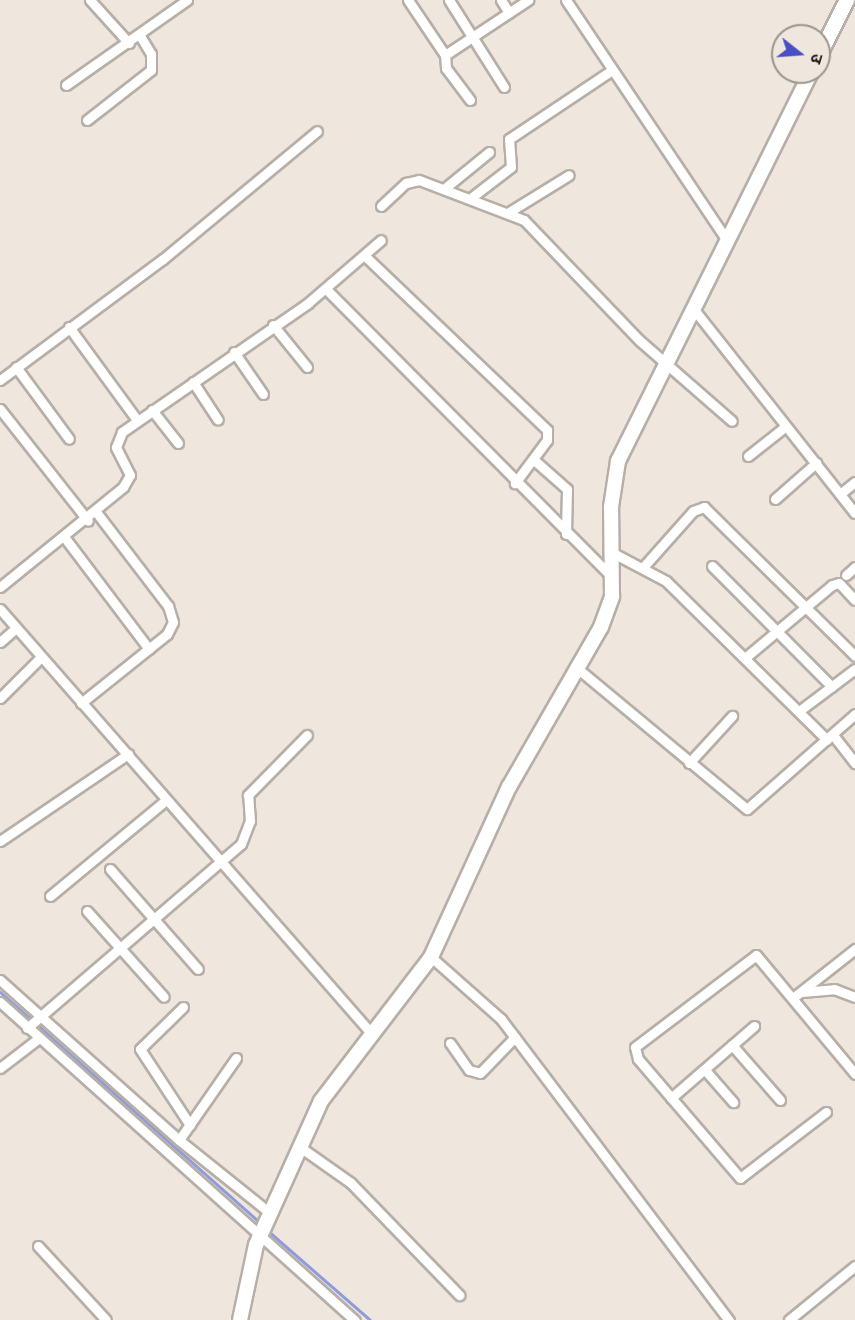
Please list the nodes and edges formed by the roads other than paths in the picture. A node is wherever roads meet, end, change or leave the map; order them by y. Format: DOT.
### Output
graph roads {
  1 [pos="90,0"];
  2 [pos="187,0"];
  3 [pos="408,0"];
  4 [pos="449,0"];
  5 [pos="501,0"];
  6 [pos="528,0"];
  7 [pos="566,0"];
  8 [pos="847,0"];
  9 [pos="509,13"];
  10 [pos="831,32"];
  11 [pos="140,36"];
  12 [pos="471,39"];
  13 [pos="129,43"];
  14 [pos="445,55"];
  15 [pos="612,70"];
  16 [pos="66,84"];
  17 [pos="805,84"];
  18 [pos="504,87"];
  19 [pos="470,100"];
  20 [pos="87,120"];
  21 [pos="317,131"];
  22 [pos="489,152"];
  23 [pos="569,175"];
  24 [pos="445,188"];
  25 [pos="472,197"];
  26 [pos="381,206"];
  27 [pos="509,212"];
  28 [pos="381,240"];
  29 [pos="730,244"];
  30 [pos="365,256"];
  31 [pos="326,289"];
  32 [pos="696,312"];
  33 [pos="273,325"];
  34 [pos="69,327"];
  35 [pos="234,352"];
  36 [pos="670,363"];
  37 [pos="16,367"];
  38 [pos="307,367"];
  39 [pos="0,380"];
  40 [pos="193,382"];
  41 [pos="263,394"];
  42 [pos="0,409"];
  43 [pos="152,410"];
  44 [pos="137,420"];
  45 [pos="218,420"];
  46 [pos="732,421"];
  47 [pos="786,426"];
  48 [pos="69,439"];
  49 [pos="178,444"];
  50 [pos="748,456"];
  51 [pos="534,460"];
  52 [pos="816,464"];
  53 [pos="855,482"];
  54 [pos="515,483"];
  55 [pos="840,494"];
  56 [pos="775,499"];
  57 [pos="98,513"];
  58 [pos="855,513"];
  59 [pos="88,521"];
  60 [pos="566,534"];
  61 [pos="65,538"];
  62 [pos="613,553"];
  63 [pos="645,565"];
  64 [pos="712,566"];
  65 [pos="855,567"];
  66 [pos="846,575"];
  67 [pos="614,579"];
  68 [pos="0,587"];
  69 [pos="855,600"];
  70 [pos="807,606"];
  71 [pos="0,609"];
  72 [pos="16,628"];
  73 [pos="776,632"];
  74 [pos="0,642"];
  75 [pos="149,649"];
  76 [pos="855,656"];
  77 [pos="746,657"];
  78 [pos="40,658"];
  79 [pos="577,668"];
  80 [pos="855,669"];
  81 [pos="832,687"];
  82 [pos="0,698"];
  83 [pos="81,703"];
  84 [pos="799,711"];
  85 [pos="855,714"];
  86 [pos="732,716"];
  87 [pos="307,735"];
  88 [pos="830,737"];
  89 [pos="128,754"];
  90 [pos="689,763"];
  91 [pos="855,763"];
  92 [pos="166,800"];
  93 [pos="0,841"];
  94 [pos="219,864"];
  95 [pos="110,869"];
  96 [pos="50,896"];
  97 [pos="87,911"];
  98 [pos="157,918"];
  99 [pos="119,948"];
  100 [pos="855,949"];
  101 [pos="431,957"];
  102 [pos="198,969"];
  103 [pos="0,980"];
  104 [pos="796,995"];
  105 [pos="164,997"];
  106 [pos="855,997"];
  107 [pos="2,1007"];
  108 [pos="183,1007"];
  109 [pos="34,1023"];
  110 [pos="754,1026"];
  111 [pos="371,1033"];
  112 [pos="515,1037"];
  113 [pos="39,1038"];
  114 [pos="450,1043"];
  115 [pos="732,1045"];
  116 [pos="236,1058"];
  117 [pos="0,1068"];
  118 [pos="705,1070"];
  119 [pos="855,1074"];
  120 [pos="670,1098"];
  121 [pos="780,1100"];
  122 [pos="733,1102"];
  123 [pos="826,1112"];
  124 [pos="190,1125"];
  125 [pos="179,1140"];
  126 [pos="300,1147"];
  127 [pos="265,1224"];
  128 [pos="38,1246"];
  129 [pos="855,1266"];
  130 [pos="459,1294"];
  131 [pos="97,1312"];
  132 [pos="88,1320"];
  133 [pos="105,1320"];
  134 [pos="240,1320"];
  135 [pos="355,1320"];
  136 [pos="729,1320"];
  137 [pos="789,1320"];
  1 -- 13 [label="street"];
  2 -- 11 [label="street"];
  3 -- 14 [label="street"];
  4 -- 12 [label="street"];
  5 -- 9 [label="street"];
  6 -- 9 [label="street"];
  7 -- 15 [label="street"];
  8 -- 10 [label="street"];
  9 -- 12 [label="street"];
  11 -- 13 [label="street"];
  11 -- 20 [label="street"];
  12 -- 14 [label="street"];
  12 -- 18 [label="street"];
  13 -- 16 [label="street"];
  14 -- 19 [label="street"];
  15 -- 25 [label="street"];
  15 -- 29 [label="street"];
  17 -- 29 [label="street"];
  21 -- 34 [label="street"];
  22 -- 24 [label="street"];
  23 -- 27 [label="street"];
  24 -- 25 [label="street"];
  24 -- 26 [label="street"];
  25 -- 27 [label="street"];
  27 -- 36 [label="street"];
  28 -- 30 [label="street"];
  29 -- 32 [label="street"];
  30 -- 31 [label="street"];
  30 -- 51 [label="street"];
  31 -- 33 [label="street"];
  31 -- 54 [label="street"];
  32 -- 36 [label="street"];
  32 -- 47 [label="street"];
  33 -- 35 [label="street"];
  33 -- 38 [label="street"];
  34 -- 37 [label="street"];
  34 -- 44 [label="street"];
  35 -- 40 [label="street"];
  35 -- 41 [label="street"];
  36 -- 46 [label="street"];
  36 -- 62 [label="street"];
  37 -- 39 [label="street"];
  37 -- 48 [label="street"];
  40 -- 43 [label="street"];
  40 -- 45 [label="street"];
  42 -- 59 [label="street"];
  43 -- 44 [label="street"];
  43 -- 49 [label="street"];
  44 -- 57 [label="street"];
  47 -- 50 [label="street"];
  47 -- 52 [label="street"];
  51 -- 54 [label="street"];
  51 -- 60 [label="street"];
  52 -- 55 [label="street"];
  52 -- 56 [label="street"];
  53 -- 55 [label="street"];
  54 -- 60 [label="street"];
  55 -- 58 [label="street"];
  57 -- 59 [label="street"];
  57 -- 75 [label="street"];
  59 -- 61 [label="street"];
  60 -- 67 [label="street"];
  61 -- 68 [label="street"];
  61 -- 75 [label="street"];
  62 -- 63 [label="street"];
  62 -- 67 [label="street"];
  63 -- 70 [label="street"];
  63 -- 77 [label="street"];
  64 -- 73 [label="street"];
  65 -- 66 [label="street"];
  67 -- 79 [label="street"];
  69 -- 70 [label="street"];
  70 -- 73 [label="street"];
  70 -- 76 [label="street"];
  71 -- 72 [label="street"];
  72 -- 74 [label="street"];
  72 -- 78 [label="street"];
  73 -- 77 [label="street"];
  73 -- 81 [label="street"];
  75 -- 83 [label="street"];
  77 -- 84 [label="street"];
  78 -- 82 [label="street"];
  78 -- 83 [label="street"];
  79 -- 90 [label="street"];
  79 -- 101 [label="street"];
  80 -- 81 [label="street"];
  81 -- 84 [label="street"];
  83 -- 89 [label="street"];
  84 -- 88 [label="street"];
  85 -- 88 [label="street"];
  86 -- 90 [label="street"];
  87 -- 94 [label="street"];
  88 -- 90 [label="street"];
  88 -- 91 [label="street"];
  89 -- 92 [label="street"];
  89 -- 93 [label="street"];
  92 -- 94 [label="street"];
  92 -- 96 [label="street"];
  94 -- 98 [label="street"];
  94 -- 111 [label="street"];
  95 -- 98 [label="street"];
  97 -- 99 [label="street"];
  98 -- 99 [label="street"];
  98 -- 102 [label="street"];
  99 -- 105 [label="street"];
  99 -- 109 [label="street"];
  100 -- 104 [label="street"];
  101 -- 111 [label="street"];
  101 -- 112 [label="street"];
  103 -- 109 [label="street"];
  104 -- 106 [label="street"];
  104 -- 119 [label="street"];
  104 -- 120 [label="street"];
  107 -- 109 [label="street"];
  108 -- 124 [label="street"];
  109 -- 113 [label="street"];
  109 -- 125 [label="street"];
  110 -- 115 [label="street"];
  111 -- 126 [label="street"];
  112 -- 114 [label="street"];
  112 -- 136 [label="street"];
  113 -- 117 [label="street"];
  113 -- 127 [label="street"];
  115 -- 118 [label="street"];
  115 -- 121 [label="street"];
  116 -- 124 [label="street"];
  118 -- 120 [label="street"];
  118 -- 122 [label="street"];
  120 -- 123 [label="street"];
  124 -- 125 [label="street"];
  125 -- 127 [label="street"];
  126 -- 127 [label="street"];
  126 -- 130 [label="street"];
  127 -- 134 [label="street"];
  127 -- 135 [label="street"];
  128 -- 131 [label="street"];
  129 -- 137 [label="street"];
  131 -- 132 [label="street"];
  131 -- 133 [label="street"];
}
